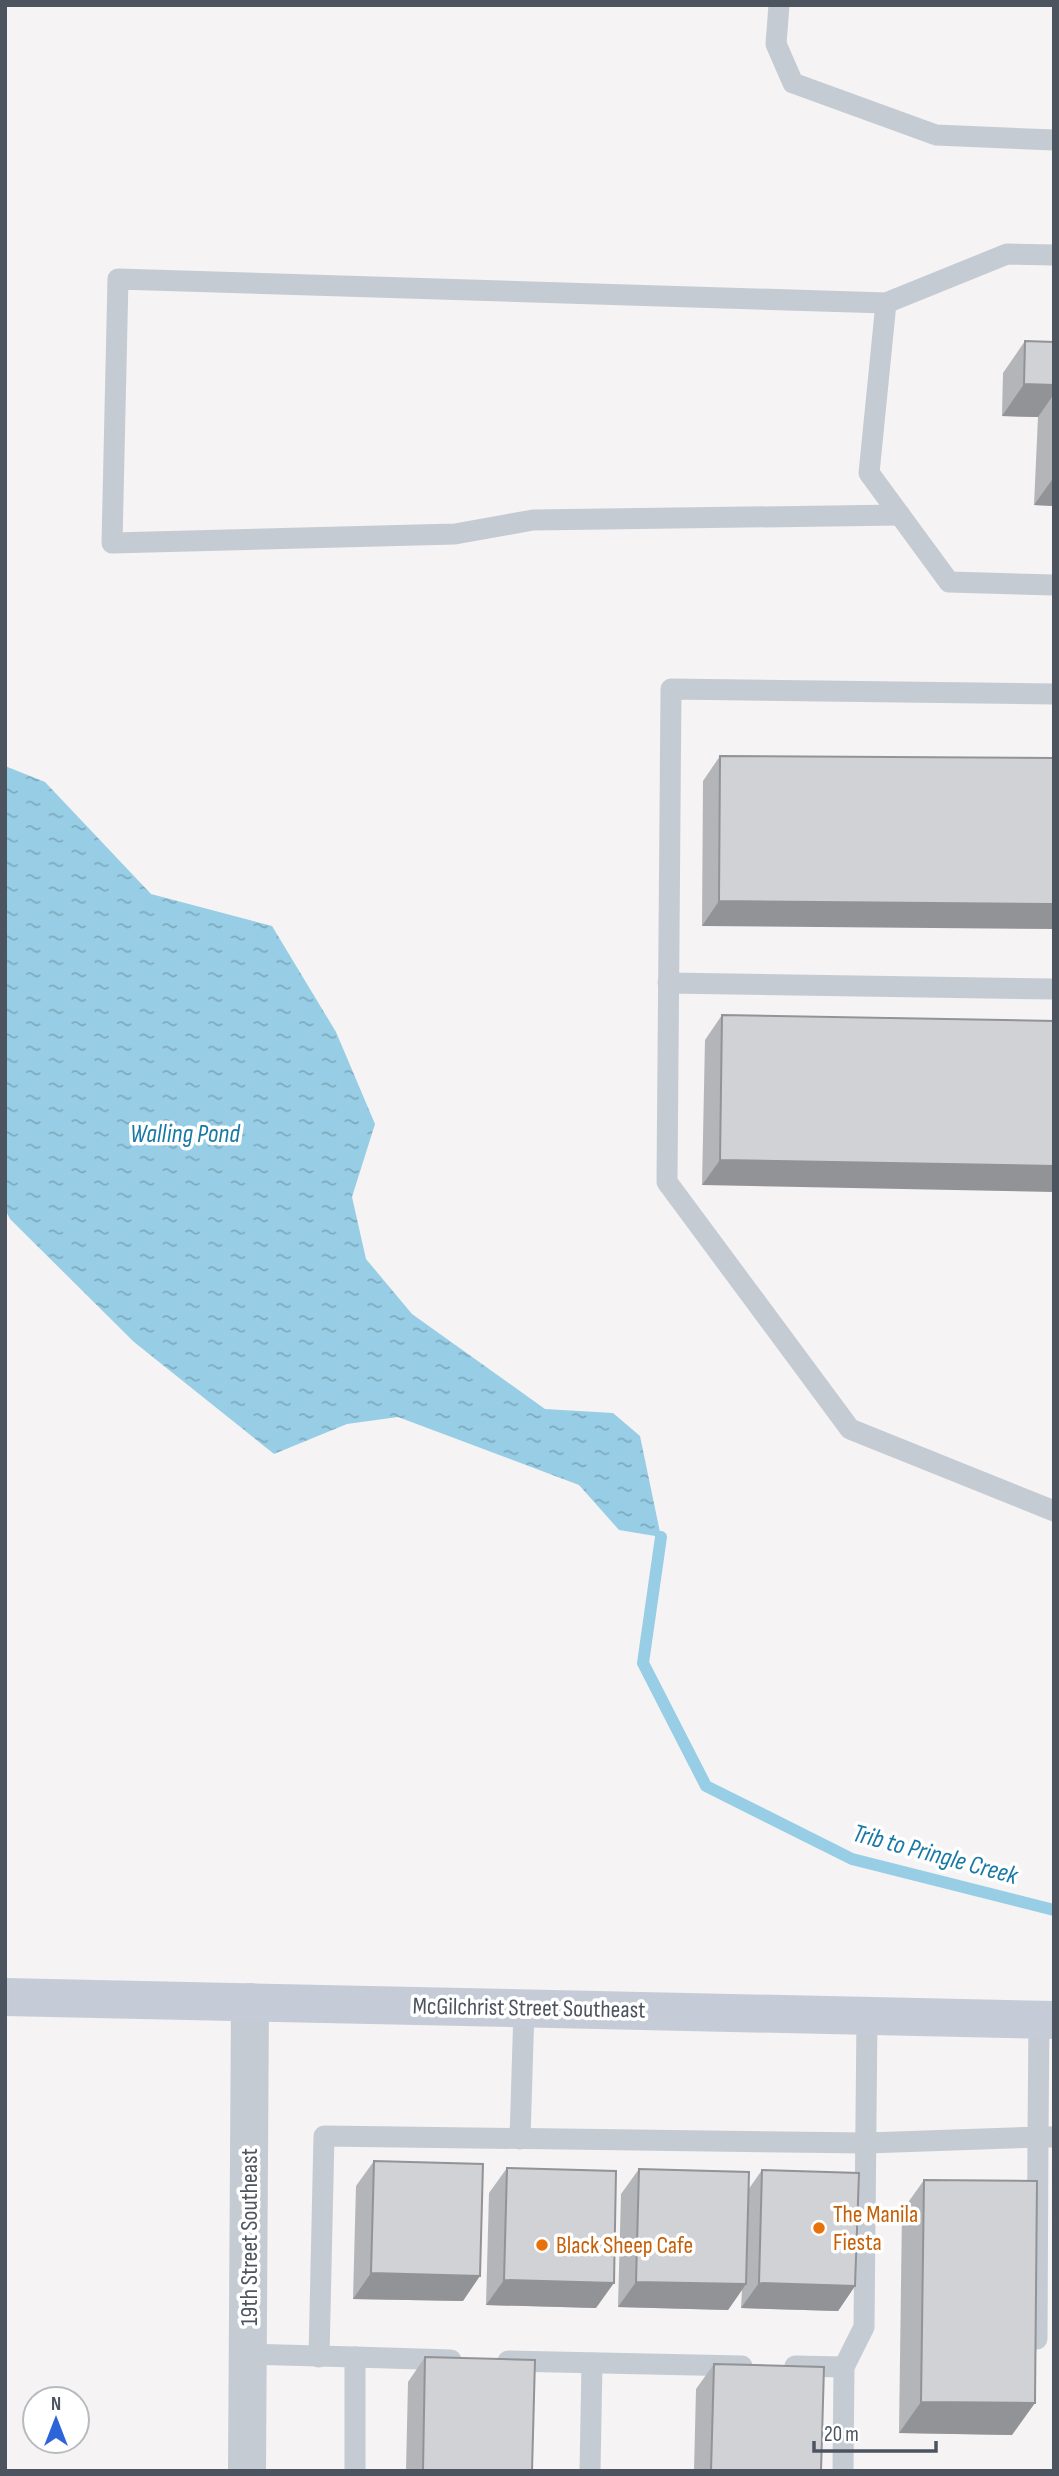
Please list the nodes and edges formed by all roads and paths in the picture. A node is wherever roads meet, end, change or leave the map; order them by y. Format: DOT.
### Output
graph roads {
  1 [pos="779,5"];
  2 [pos="1054,140"];
  3 [pos="1054,255"];
  4 [pos="886,303"];
  5 [pos="900,515"];
  6 [pos="1054,585"];
  7 [pos="1054,694"];
  8 [pos="668,983"];
  9 [pos="1054,989"];
  10 [pos="1054,1511"];
  11 [pos="5,1997"];
  12 [pos="250,2002"];
  13 [pos="524,2008"];
  14 [pos="867,2015"];
  15 [pos="1046,2020"];
  16 [pos="1046,2137"];
  17 [pos="520,2138"];
  18 [pos="867,2143"];
  19 [pos="1037,2339"];
  20 [pos="249,2354"];
  21 [pos="319,2357"];
  22 [pos="355,2357"];
  23 [pos="592,2363"];
  24 [pos="844,2367"];
  25 [pos="247,2471"];
  26 [pos="355,2471"];
  27 [pos="590,2471"];
  28 [pos="843,2471"];
  1 -- 2 [label="lane"];
  3 -- 4 [label="lane"];
  4 -- 5 [label="lane"];
  4 -- 5 [label="lane"];
  5 -- 6 [label="lane"];
  7 -- 8 [label="lane"];
  8 -- 9 [label="lane"];
  8 -- 10 [label="lane"];
  11 -- 12 [label="street, McGilchrist Street Southeast"];
  12 -- 13 [label="street, McGilchrist Street Southeast"];
  12 -- 20 [label="street, 19th Street Southeast"];
  13 -- 14 [label="street, McGilchrist Street Southeast"];
  13 -- 17 [label="lane"];
  14 -- 15 [label="street, McGilchrist Street Southeast"];
  14 -- 18 [label="lane"];
  15 -- 16 [label="lane"];
  16 -- 18 [label="lane"];
  16 -- 19 [label="lane"];
  17 -- 18 [label="lane"];
  17 -- 21 [label="lane"];
  18 -- 24 [label="lane"];
  20 -- 21 [label="lane"];
  20 -- 25 [label="street, 19th Street Southeast"];
  21 -- 22 [label="lane"];
  22 -- 23 [label="lane"];
  22 -- 26 [label="lane"];
  23 -- 24 [label="lane"];
  23 -- 27 [label="lane"];
  24 -- 28 [label="lane"];
}
